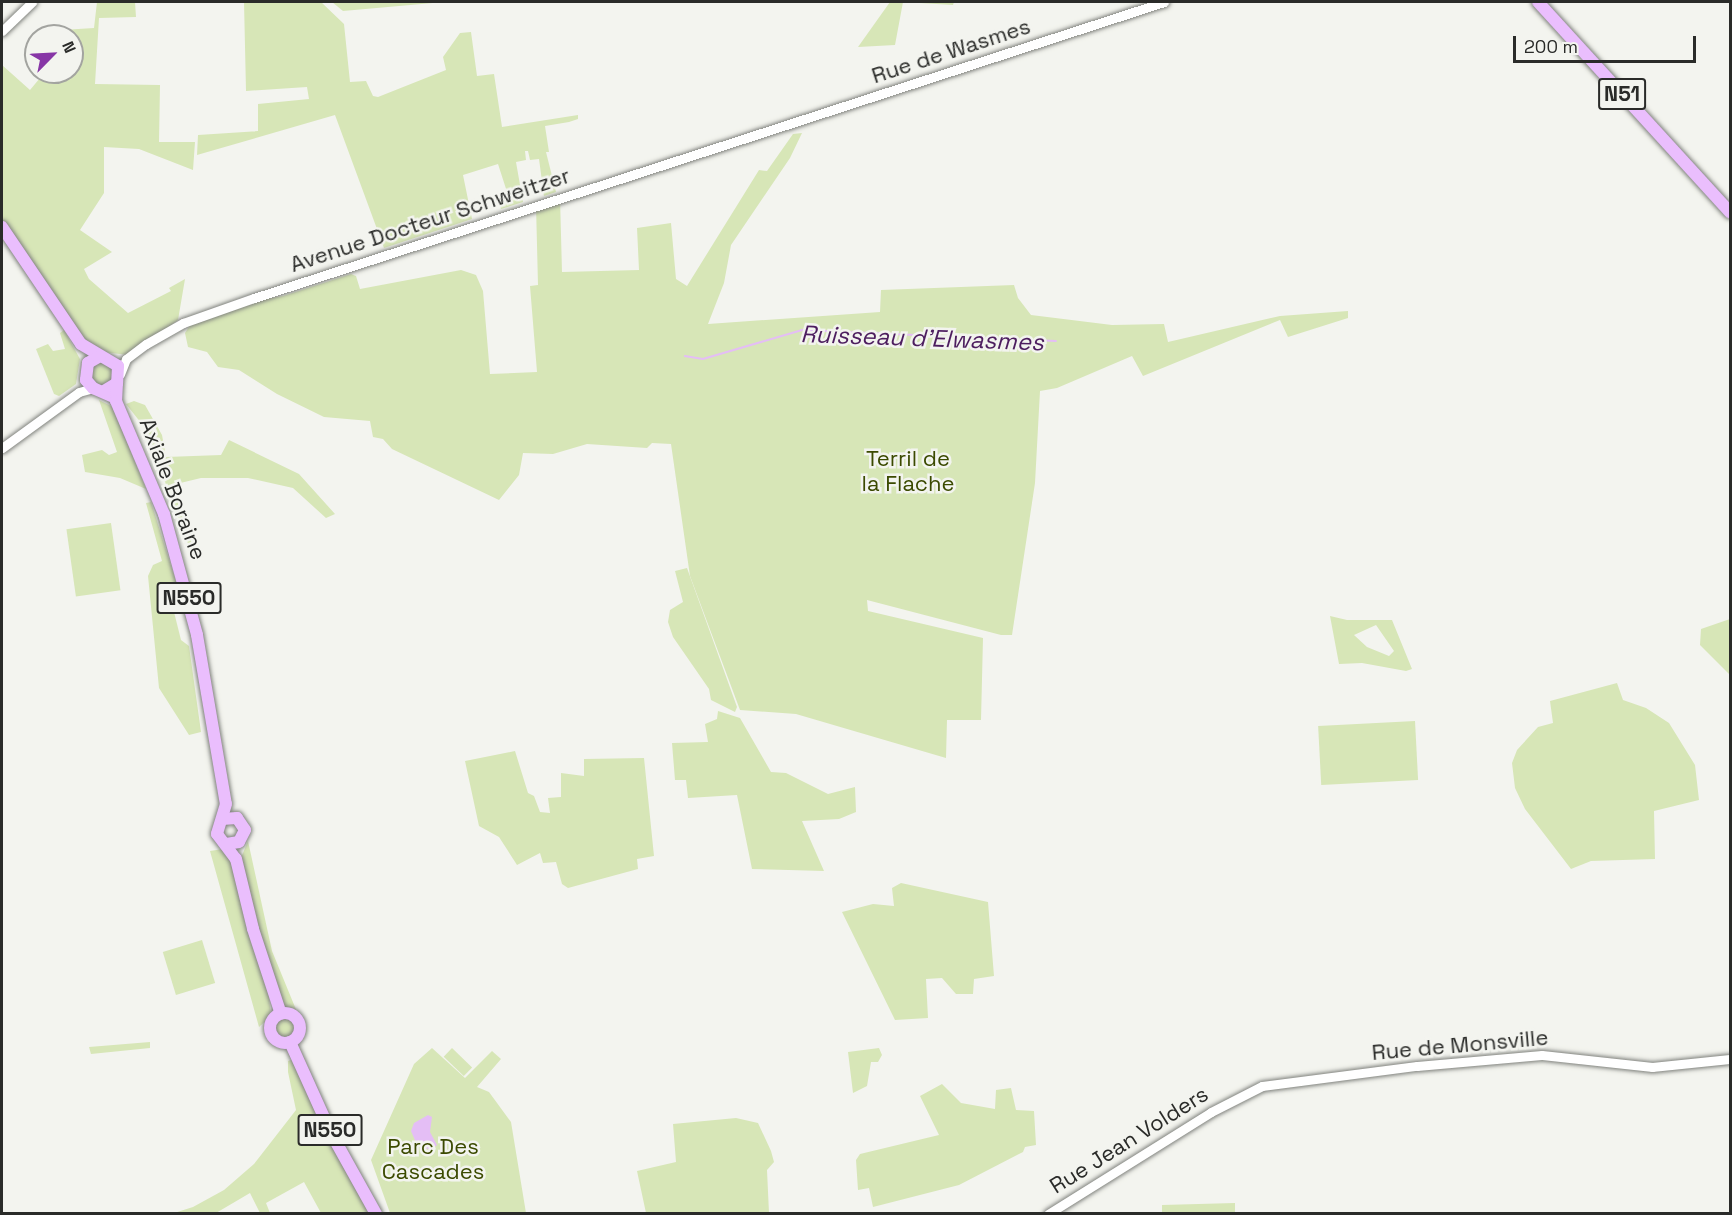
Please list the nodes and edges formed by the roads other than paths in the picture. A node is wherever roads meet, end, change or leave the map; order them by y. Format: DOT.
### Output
graph roads {
  1 [pos="32,2"];
  2 [pos="1164,2"];
  3 [pos="1538,2"];
  4 [pos="2,28"];
  5 [pos="749,137"];
  6 [pos="1731,212"];
  7 [pos="2,227"];
  8 [pos="81,345"];
  9 [pos="129,355"];
  10 [pos="104,356"];
  11 [pos="86,371"];
  12 [pos="119,379"];
  13 [pos="99,390"];
  14 [pos="79,392"];
  15 [pos="116,401"];
  16 [pos="2,448"];
  17 [pos="226,804"];
  18 [pos="237,818"];
  19 [pos="222,819"];
  20 [pos="239,842"];
  21 [pos="226,844"];
  22 [pos="236,859"];
  23 [pos="280,1014"];
  24 [pos="290,1042"];
  25 [pos="1731,1059"];
  26 [pos="1231,1100"];
  27 [pos="376,1214"];
  28 [pos="1048,1214"];
  1 -- 4 [label="street"];
  2 -- 5 [label="street, Rue de Wasmes"];
  3 -- 6 [label="main road, N51"];
  5 -- 9 [label="street, Avenue Docteur Schweitzer"];
  7 -- 8 [label="main road, N550"];
  8 -- 10 [label="main road, N550"];
  8 -- 11 [label="main road, N550"];
  9 -- 10 [label="street"];
  9 -- 12 [label="street"];
  10 -- 11 [label="main road"];
  10 -- 12 [label="main road, N550"];
  11 -- 13 [label="main road, Axiale Boraine / N550"];
  11 -- 14 [label="street"];
  12 -- 13 [label="main road"];
  12 -- 15 [label="main road, Axiale Boraine / N550"];
  13 -- 14 [label="street"];
  13 -- 15 [label="main road, Axiale Boraine / N550"];
  14 -- 16 [label="street"];
  15 -- 17 [label="main road, Axiale Boraine / N550"];
  17 -- 18 [label="main road, N550"];
  17 -- 19 [label="main road, N550"];
  18 -- 19 [label="main road"];
  18 -- 20 [label="main road, N550"];
  19 -- 21 [label="main road, N550"];
  20 -- 21 [label="main road"];
  20 -- 22 [label="main road, N550"];
  21 -- 22 [label="main road, N550"];
  22 -- 23 [label="main road, N550"];
  23 -- 24 [label="main road, N550"];
  23 -- 24 [label="main road"];
  24 -- 27 [label="main road, N550"];
  25 -- 26 [label="street, Rue de Monsville"];
  26 -- 28 [label="street, Rue Jean Volders"];
}
